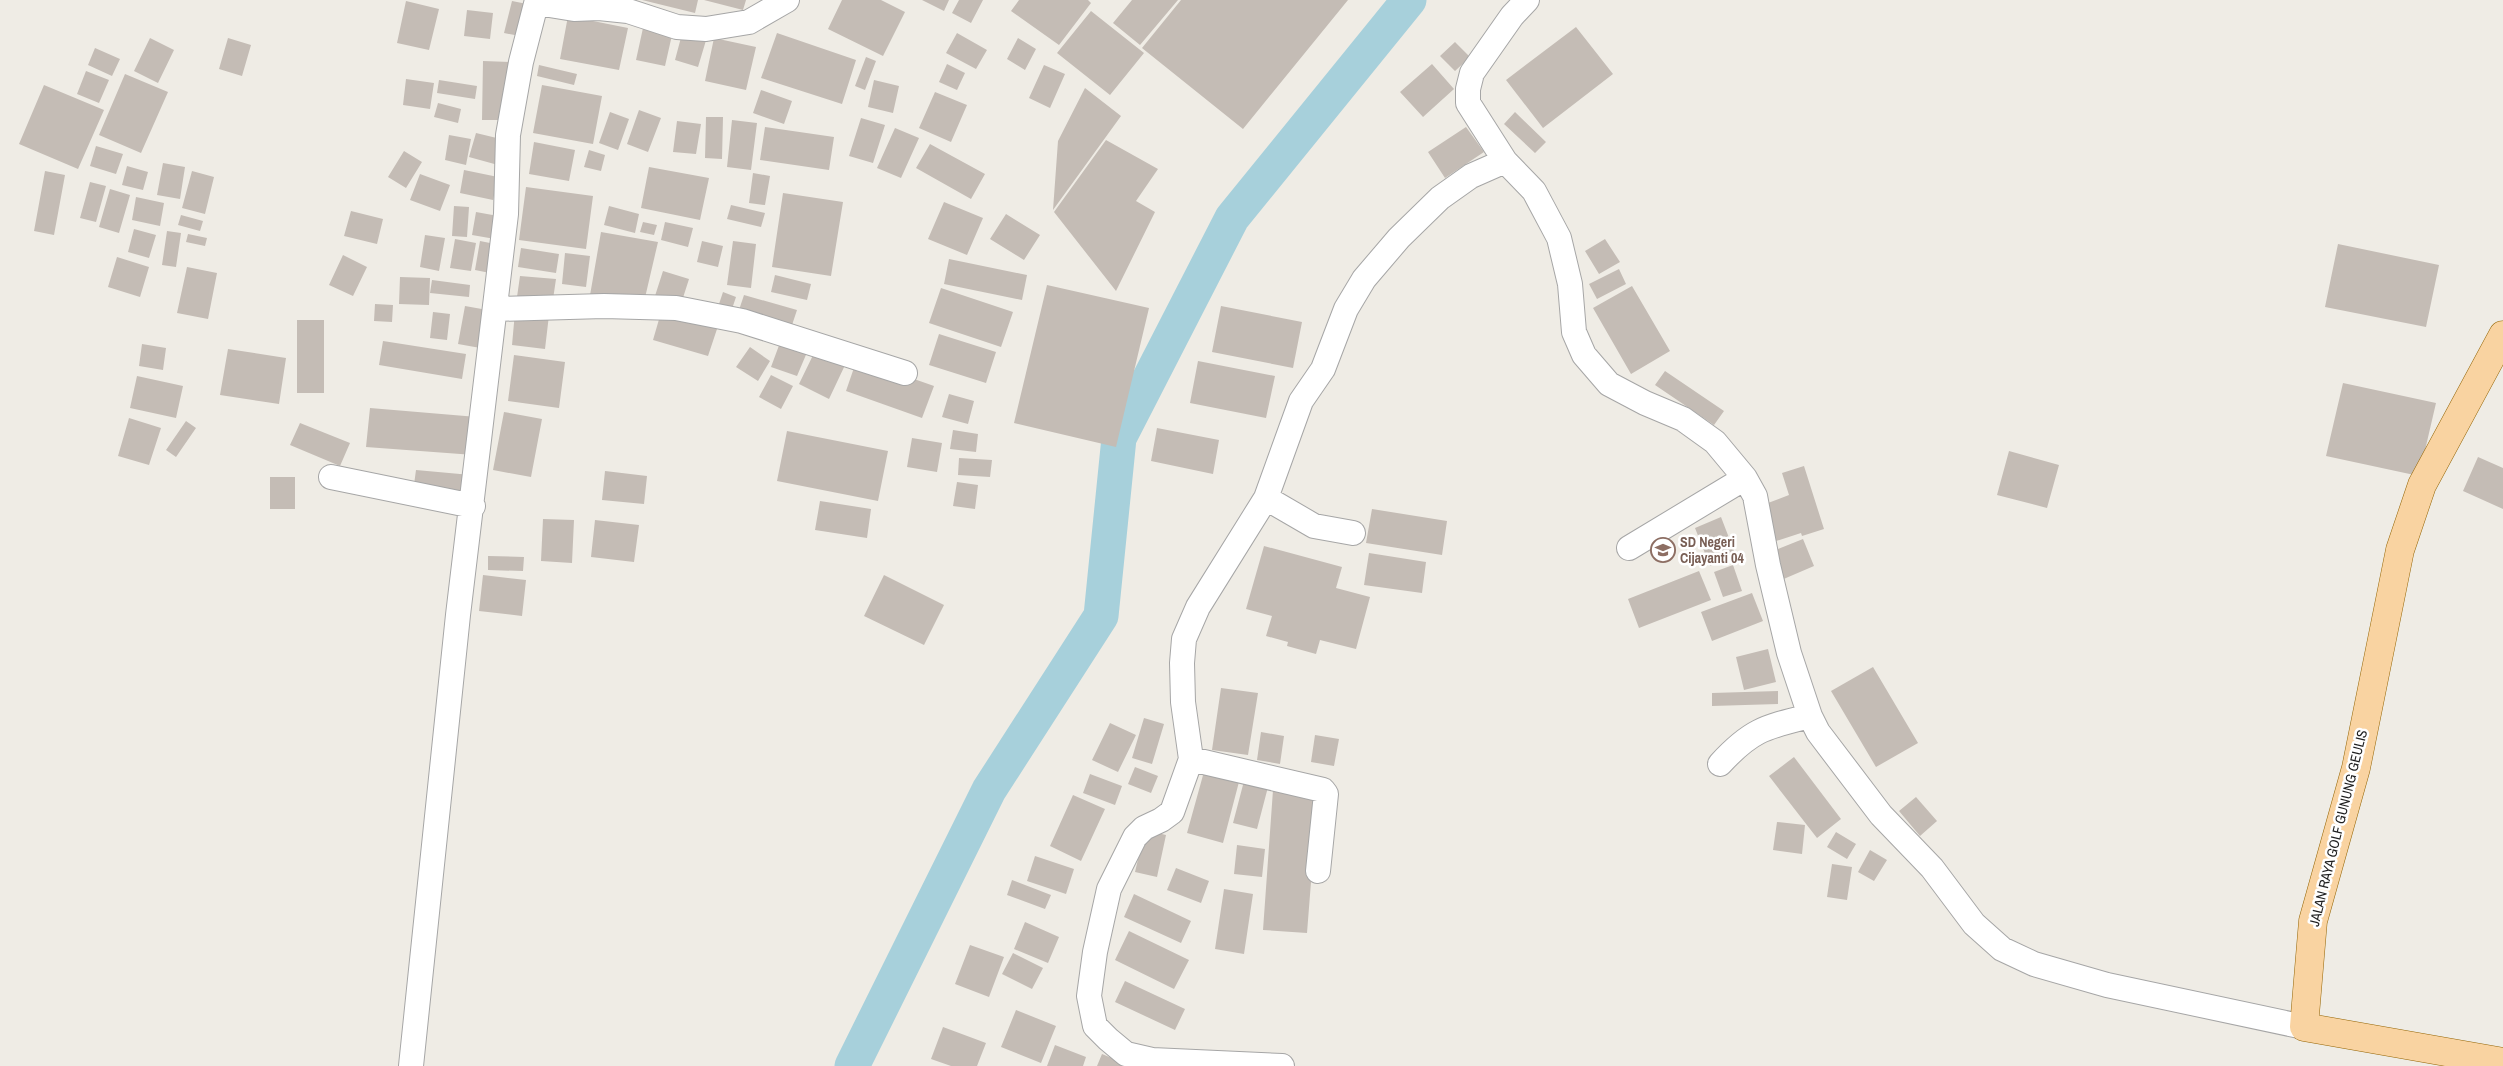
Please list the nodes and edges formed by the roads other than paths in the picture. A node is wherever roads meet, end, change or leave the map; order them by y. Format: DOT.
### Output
graph roads {
  1 [pos="787,0"];
  2 [pos="1526,0"];
  3 [pos="537,1"];
  4 [pos="1506,161"];
  5 [pos="496,308"];
  6 [pos="2503,335"];
  7 [pos="905,373"];
  8 [pos="331,477"];
  9 [pos="1746,478"];
  10 [pos="1266,498"];
  11 [pos="473,506"];
  12 [pos="1353,533"];
  13 [pos="1630,548"];
  14 [pos="1810,716"];
  15 [pos="1191,759"];
  16 [pos="1720,764"];
  17 [pos="1318,871"];
  18 [pos="2304,1027"];
  19 [pos="2503,1062"];
  20 [pos="411,1066"];
  21 [pos="1282,1066"];
  1 -- 3 [label="street"];
  2 -- 4 [label="street"];
  3 -- 5 [label="street"];
  4 -- 9 [label="street"];
  4 -- 10 [label="street"];
  5 -- 7 [label="street"];
  5 -- 11 [label="street"];
  6 -- 18 [label="main road, JALAN RAYA GOLF GUNUNG GEULIS"];
  8 -- 11 [label="street"];
  9 -- 13 [label="street"];
  9 -- 14 [label="street"];
  10 -- 12 [label="street"];
  10 -- 15 [label="street"];
  11 -- 20 [label="street"];
  14 -- 16 [label="street"];
  14 -- 18 [label="street"];
  15 -- 17 [label="street"];
  15 -- 21 [label="street"];
  18 -- 19 [label="main road"];
}
